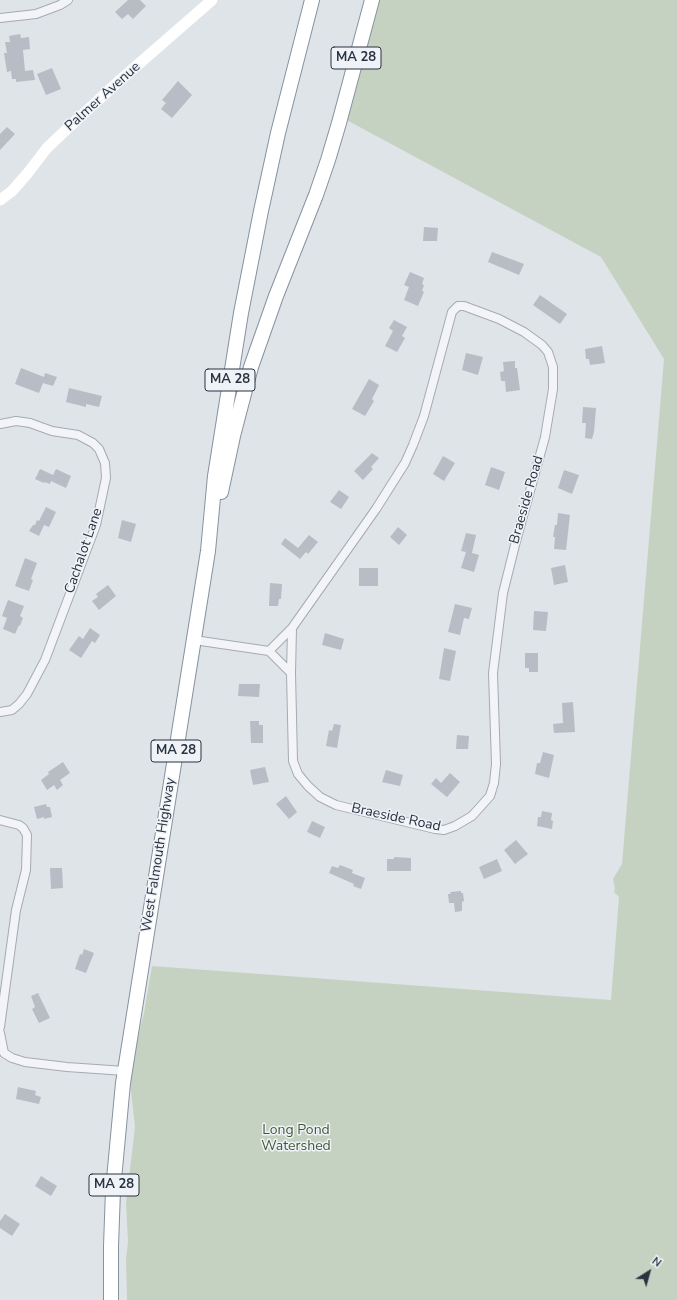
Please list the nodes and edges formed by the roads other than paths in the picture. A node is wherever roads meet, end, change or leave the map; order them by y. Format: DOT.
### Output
graph roads {
  1 [pos="68,0"];
  2 [pos="212,0"];
  3 [pos="312,0"];
  4 [pos="372,0"];
  5 [pos="0,18"];
  6 [pos="0,200"];
  7 [pos="0,424"];
  8 [pos="208,551"];
  9 [pos="292,628"];
  10 [pos="194,640"];
  11 [pos="269,651"];
  12 [pos="292,673"];
  13 [pos="0,712"];
  14 [pos="0,820"];
  15 [pos="0,1028"];
  16 [pos="0,1033"];
  17 [pos="125,1071"];
  18 [pos="111,1300"];
  1 -- 5 [label="street"];
  2 -- 6 [label="main road, Palmer Avenue"];
  3 -- 8 [label="highway, MA 28"];
  4 -- 8 [label="highway, MA 28"];
  7 -- 13 [label="street, Cachalot Lane"];
  8 -- 10 [label="highway, MA 28"];
  9 -- 11 [label="street, Braeside Road"];
  9 -- 12 [label="street, Braeside Road"];
  9 -- 12 [label="street, Braeside Road"];
  10 -- 11 [label="street"];
  10 -- 17 [label="highway, West Falmouth Highway / MA 28"];
  11 -- 12 [label="street"];
  14 -- 15 [label="street"];
  16 -- 17 [label="street"];
  17 -- 18 [label="highway, West Falmouth Highway / MA 28"];
}
